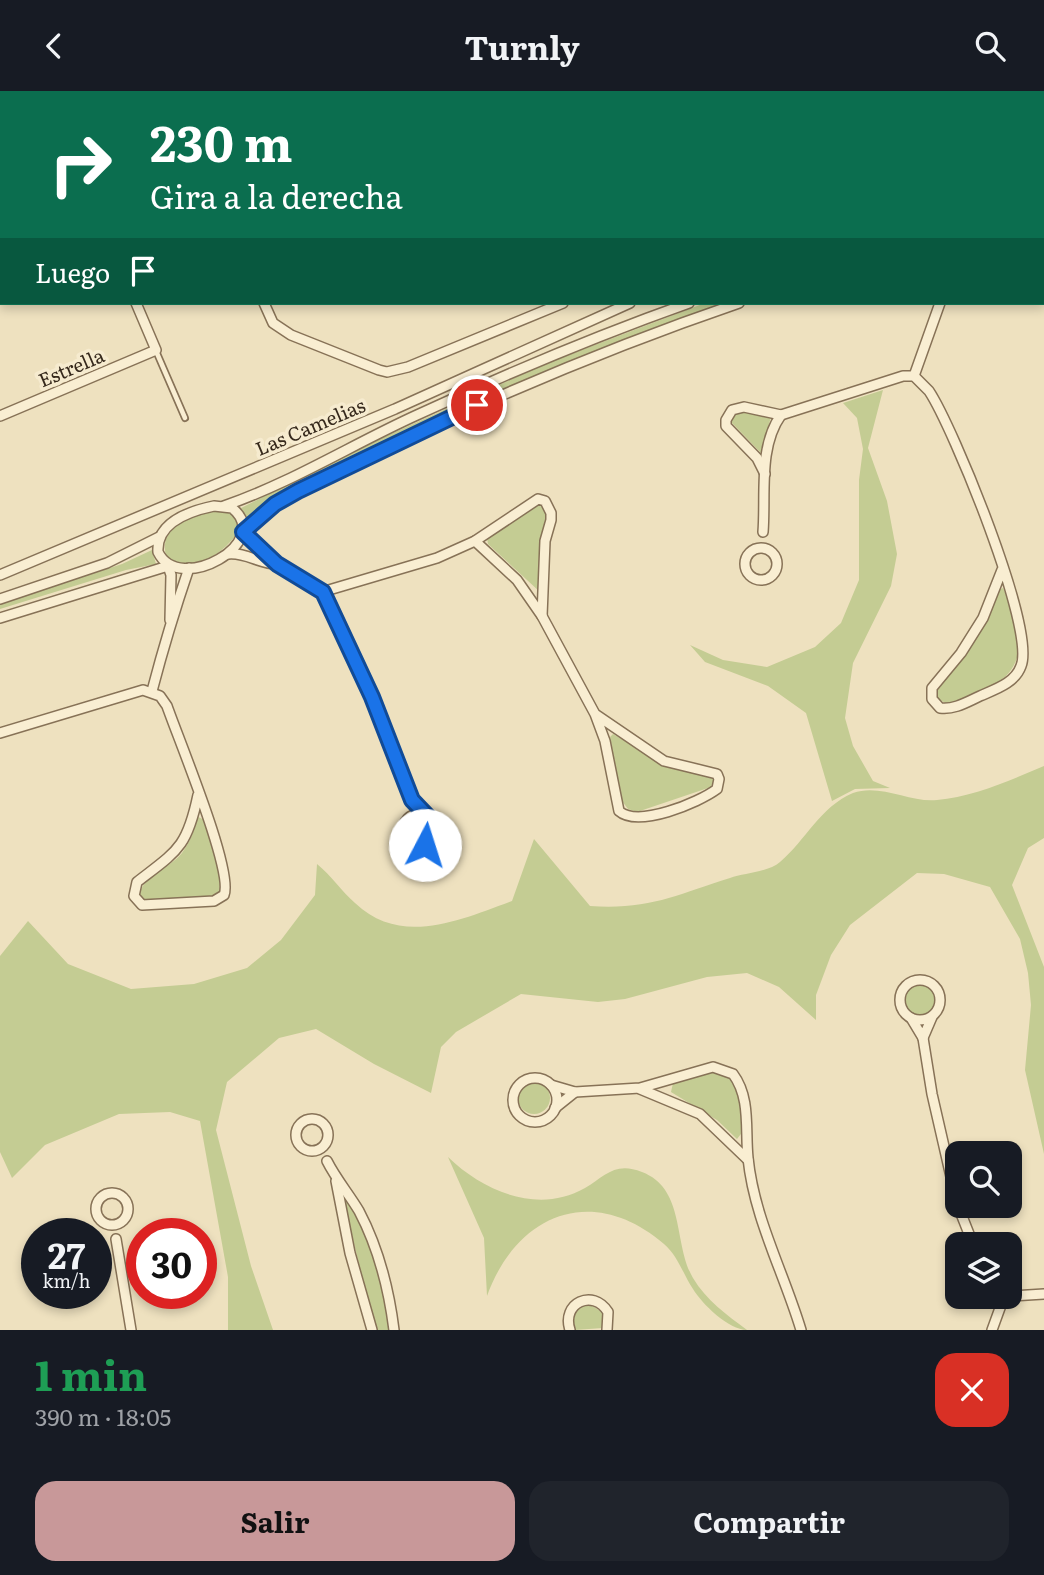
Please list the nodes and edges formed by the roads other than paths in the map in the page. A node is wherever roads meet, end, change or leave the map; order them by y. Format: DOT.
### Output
graph roads {
  1 [pos="137,305"];
  2 [pos="265,305"];
  3 [pos="558,305"];
  4 [pos="626,305"];
  5 [pos="684,305"];
  6 [pos="734,305"];
  7 [pos="939,305"];
  8 [pos="156,350"];
  9 [pos="914,376"];
  10 [pos="781,415"];
  11 [pos="0,416"];
  12 [pos="185,418"];
  13 [pos="765,474"];
  14 [pos="224,506"];
  15 [pos="243,532"];
  16 [pos="763,532"];
  17 [pos="159,537"];
  18 [pos="475,541"];
  19 [pos="753,549"];
  20 [pos="771,550"];
  21 [pos="227,554"];
  22 [pos="277,564"];
  23 [pos="168,566"];
  24 [pos="189,568"];
  25 [pos="1002,570"];
  26 [pos="0,575"];
  27 [pos="323,592"];
  28 [pos="0,599"];
  29 [pos="542,616"];
  30 [pos="0,618"];
  31 [pos="170,620"];
  32 [pos="152,691"];
  33 [pos="595,714"];
  34 [pos="13,731"];
  35 [pos="0,733"];
  36 [pos="0,742"];
  37 [pos="198,795"];
  38 [pos="412,800"];
  39 [pos="424,814"];
  40 [pos="407,818"];
  41 [pos="932,1016"];
  42 [pos="911,1018"];
  43 [pos="923,1038"];
  44 [pos="551,1085"];
  45 [pos="640,1089"];
  46 [pos="575,1092"];
  47 [pos="555,1108"];
  48 [pos="326,1143"];
  49 [pos="945,1150"];
  50 [pos="311,1151"];
  51 [pos="748,1160"];
  52 [pos="327,1161"];
  53 [pos="336,1179"];
  54 [pos="99,1218"];
  55 [pos="122,1221"];
  56 [pos="112,1225"];
  57 [pos="112,1233"];
  58 [pos="116,1239"];
  59 [pos="1044,1294"];
  60 [pos="1022,1295"];
  61 [pos="1000,1309"];
  62 [pos="609,1329"];
  63 [pos="131,1330"];
  64 [pos="372,1330"];
  65 [pos="394,1330"];
  66 [pos="570,1330"];
  67 [pos="801,1330"];
  68 [pos="992,1330"];
  1 -- 8 [label="street"];
  2 -- 3 [label="street"];
  4 -- 26 [label="street, Las Camelias"];
  5 -- 14 [label="street"];
  6 -- 15 [label="street"];
  7 -- 9 [label="street"];
  8 -- 11 [label="street, Estrella"];
  8 -- 12 [label="lane"];
  9 -- 10 [label="street"];
  9 -- 25 [label="street"];
  10 -- 13 [label="street"];
  10 -- 13 [label="street"];
  13 -- 16 [label="street"];
  14 -- 15 [label="street"];
  14 -- 17 [label="street"];
  15 -- 21 [label="street"];
  15 -- 22 [label="street"];
  16 -- 19 [label="street"];
  16 -- 20 [label="street"];
  17 -- 23 [label="street"];
  17 -- 28 [label="street"];
  18 -- 27 [label="street"];
  18 -- 29 [label="street"];
  18 -- 29 [label="street"];
  19 -- 20 [label="street"];
  19 -- 20 [label="street"];
  21 -- 22 [label="street"];
  21 -- 24 [label="street"];
  22 -- 27 [label="street"];
  23 -- 24 [label="street"];
  23 -- 30 [label="street"];
  23 -- 31 [label="street"];
  24 -- 31 [label="street"];
  25 -- 25 [label="street"];
  27 -- 38 [label="street"];
  29 -- 33 [label="street"];
  31 -- 32 [label="street"];
  32 -- 34 [label="street"];
  32 -- 37 [label="street"];
  33 -- 33 [label="street"];
  34 -- 35 [label="street"];
  34 -- 36 [label="street"];
  37 -- 37 [label="street"];
  38 -- 39 [label="street"];
  38 -- 40 [label="street"];
  39 -- 40 [label="street"];
  39 -- 40 [label="street"];
  41 -- 42 [label="street"];
  41 -- 42 [label="street"];
  41 -- 43 [label="street"];
  42 -- 43 [label="street"];
  43 -- 49 [label="street"];
  44 -- 46 [label="street"];
  44 -- 47 [label="street"];
  44 -- 47 [label="street"];
  45 -- 46 [label="street"];
  45 -- 51 [label="street"];
  45 -- 51 [label="street"];
  46 -- 47 [label="street"];
  48 -- 50 [label="street"];
  48 -- 50 [label="street"];
  48 -- 52 [label="street"];
  50 -- 52 [label="street"];
  51 -- 67 [label="street"];
  52 -- 53 [label="street"];
  53 -- 64 [label="street"];
  53 -- 65 [label="street"];
  54 -- 55 [label="street"];
  55 -- 56 [label="street"];
  55 -- 58 [label="street"];
  57 -- 58 [label="street"];
  58 -- 63 [label="street"];
  59 -- 60 [label="street"];
  61 -- 68 [label="street"];
  62 -- 66 [label="street"];
}
